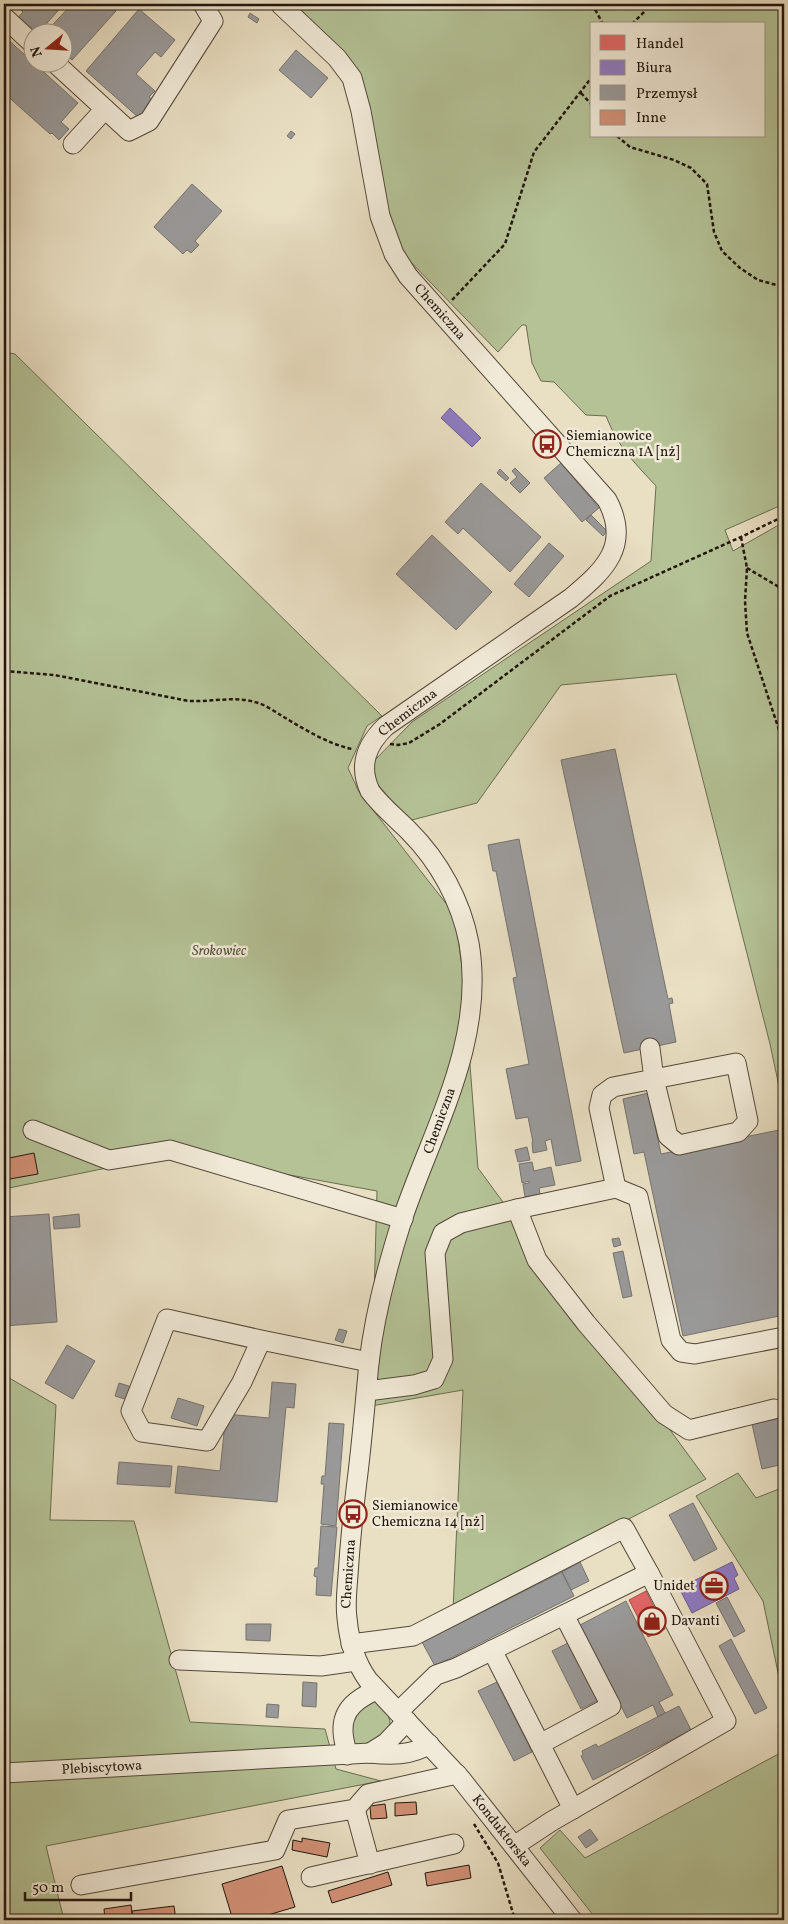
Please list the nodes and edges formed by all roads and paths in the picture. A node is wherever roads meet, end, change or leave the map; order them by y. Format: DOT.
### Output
graph roads {
  1 [pos="203,4"];
  2 [pos="280,4"];
  3 [pos="592,4"];
  4 [pos="649,4"];
  5 [pos="4,17"];
  6 [pos="602,22"];
  7 [pos="634,22"];
  8 [pos="22,34"];
  9 [pos="65,72"];
  10 [pos="590,80"];
  11 [pos="581,92"];
  12 [pos="590,103"];
  13 [pos="105,109"];
  14 [pos="619,138"];
  15 [pos="73,144"];
  16 [pos="784,288"];
  17 [pos="441,312"];
  18 [pos="784,516"];
  19 [pos="741,538"];
  20 [pos="746,568"];
  21 [pos="784,590"];
  22 [pos="4,671"];
  23 [pos="376,736"];
  24 [pos="784,745"];
  25 [pos="366,752"];
  26 [pos="650,1048"];
  27 [pos="654,1079"];
  28 [pos="33,1130"];
  29 [pos="616,1188"];
  30 [pos="517,1209"];
  31 [pos="403,1219"];
  32 [pos="784,1337"];
  33 [pos="261,1340"];
  34 [pos="370,1362"];
  35 [pos="368,1390"];
  36 [pos="774,1409"];
  37 [pos="648,1574"];
  38 [pos="564,1615"];
  39 [pos="492,1650"];
  40 [pos="354,1653"];
  41 [pos="179,1660"];
  42 [pos="376,1690"];
  43 [pos="403,1717"];
  44 [pos="429,1744"];
  45 [pos="540,1744"];
  46 [pos="370,1753"];
  47 [pos="347,1755"];
  48 [pos="4,1774"];
  49 [pos="457,1774"];
  50 [pos="355,1809"];
  51 [pos="573,1809"];
  52 [pos="469,1816"];
  53 [pos="454,1844"];
  54 [pos="514,1846"];
  55 [pos="370,1864"];
  56 [pos="312,1877"];
  57 [pos="81,1885"];
  58 [pos="514,1920"];
  59 [pos="522,1920"];
  60 [pos="554,1920"];
  61 [pos="572,1920"];
  1 -- 13 [label="street"];
  2 -- 17 [label="street, Chemiczna"];
  3 -- 6 [label="path"];
  4 -- 7 [label="path"];
  5 -- 8 [label="street"];
  9 -- 13 [label="street"];
  10 -- 11 [label="path"];
  11 -- 12 [label="path"];
  11 -- 17 [label="path"];
  13 -- 15 [label="street"];
  14 -- 16 [label="path"];
  17 -- 23 [label="street, Chemiczna"];
  18 -- 19 [label="path"];
  19 -- 20 [label="path"];
  19 -- 23 [label="path"];
  20 -- 21 [label="path"];
  20 -- 24 [label="path"];
  22 -- 25 [label="path"];
  23 -- 25 [label="street, Chemiczna"];
  25 -- 31 [label="street, Chemiczna"];
  26 -- 27 [label="street"];
  27 -- 27 [label="street"];
  27 -- 29 [label="street"];
  28 -- 31 [label="street"];
  29 -- 30 [label="street"];
  29 -- 32 [label="street"];
  30 -- 35 [label="street"];
  30 -- 36 [label="street"];
  31 -- 34 [label="street, Chemiczna"];
  33 -- 33 [label="street"];
  33 -- 34 [label="street"];
  34 -- 35 [label="street, Chemiczna"];
  35 -- 40 [label="street, Chemiczna"];
  37 -- 38 [label="street"];
  37 -- 40 [label="street"];
  37 -- 51 [label="street"];
  38 -- 39 [label="street"];
  38 -- 45 [label="street"];
  39 -- 43 [label="street"];
  39 -- 45 [label="street"];
  40 -- 41 [label="street"];
  40 -- 42 [label="street, Konduktorska"];
  42 -- 43 [label="street, Konduktorska"];
  42 -- 47 [label="street"];
  43 -- 44 [label="street, Konduktorska"];
  43 -- 46 [label="street"];
  44 -- 46 [label="street"];
  44 -- 49 [label="street, Konduktorska"];
  45 -- 51 [label="street"];
  46 -- 47 [label="street"];
  47 -- 48 [label="street, Plebiscytowa"];
  49 -- 50 [label="street"];
  49 -- 54 [label="street, Konduktorska"];
  50 -- 55 [label="street"];
  50 -- 57 [label="street"];
  51 -- 54 [label="street"];
  52 -- 58 [label="path"];
  53 -- 55 [label="street"];
  54 -- 61 [label="street, Konduktorska"];
  55 -- 56 [label="street"];
  59 -- 60 [label="path"];
}
